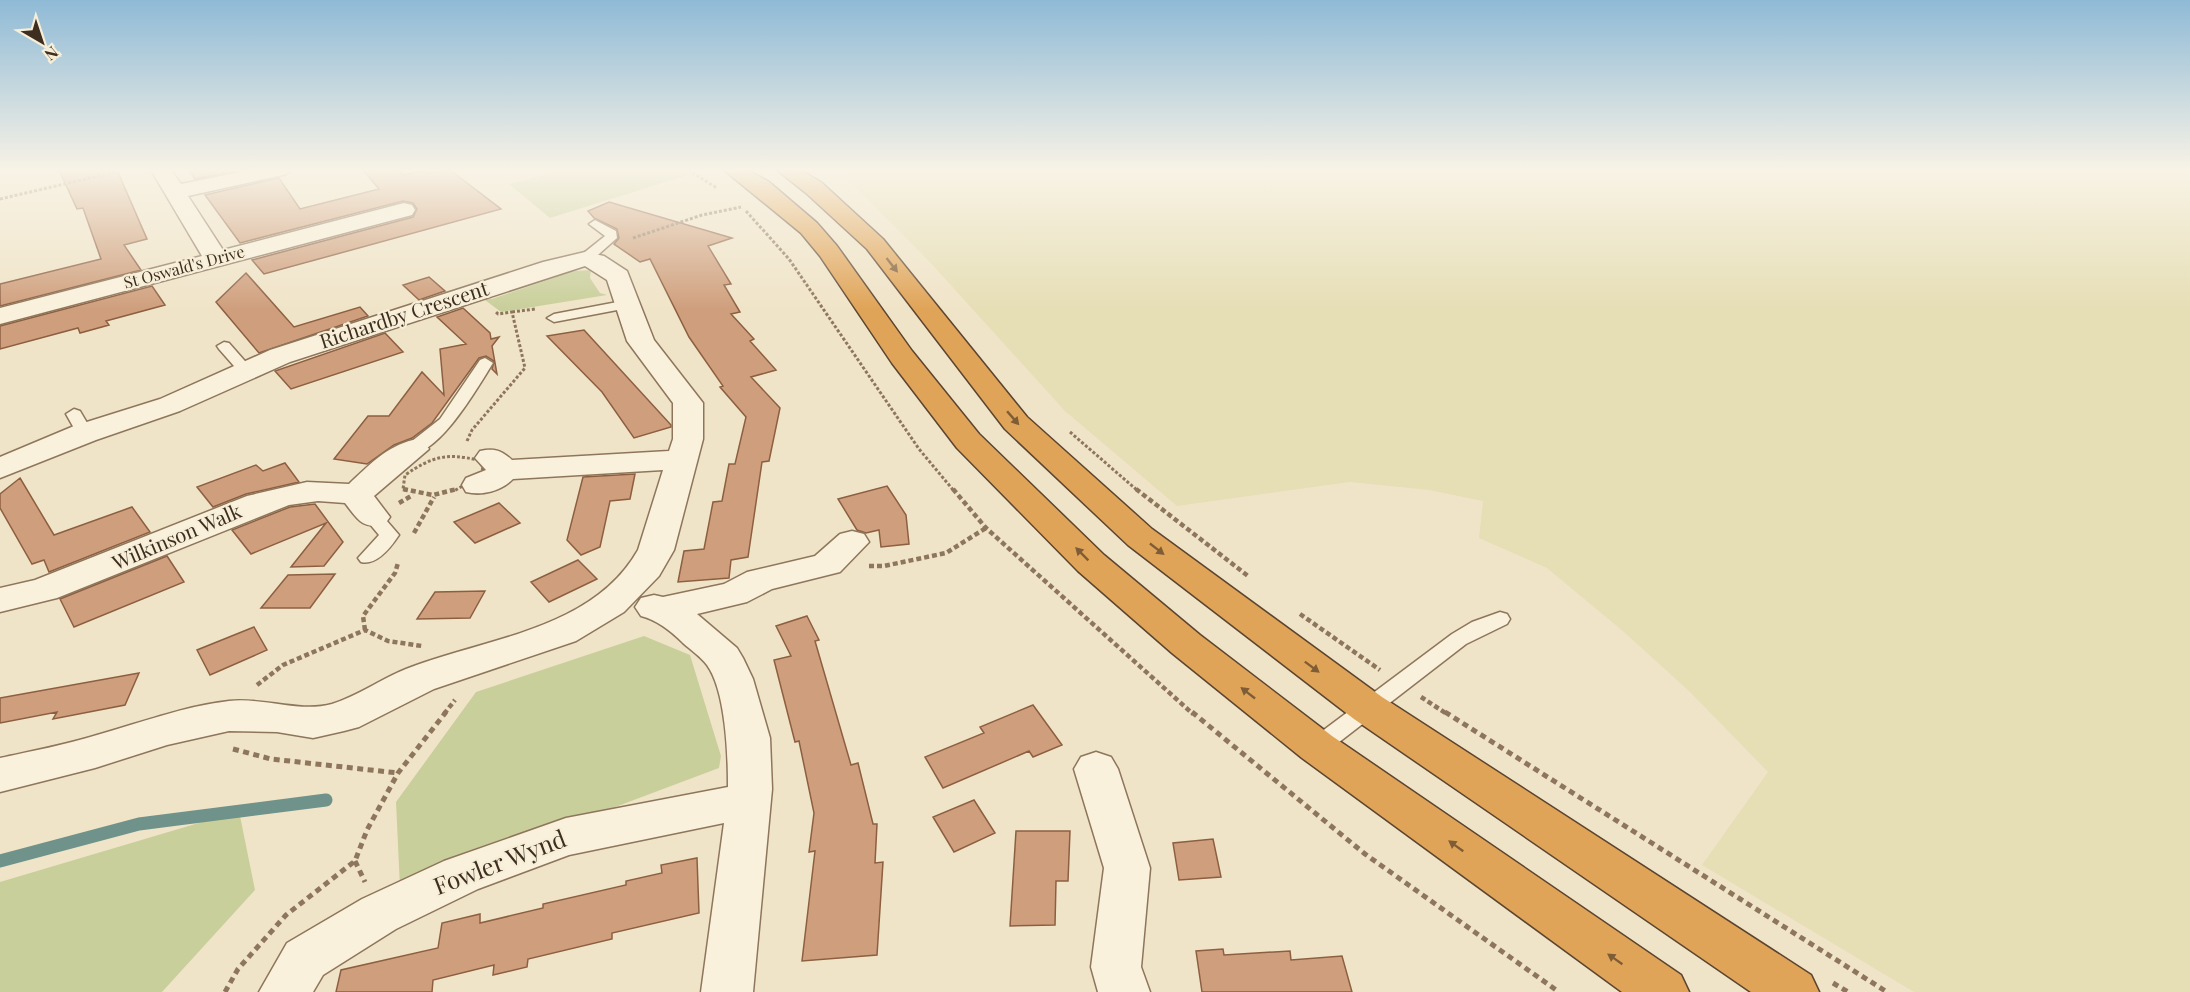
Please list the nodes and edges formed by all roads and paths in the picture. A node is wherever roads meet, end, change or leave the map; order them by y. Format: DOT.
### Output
graph roads {
  1 [pos="190,216"];
  2 [pos="379,216"];
  3 [pos="698,216"];
  4 [pos="794,216"];
  5 [pos="845,216"];
  6 [pos="595,224"];
  7 [pos="590,254"];
  8 [pos="216,258"];
  9 [pos="628,304"];
  10 [pos="0,316"];
  11 [pos="554,318"];
  12 [pos="224,346"];
  13 [pos="485,363"];
  14 [pos="246,371"];
  15 [pos="1066,431"];
  16 [pos="413,449"];
  17 [pos="680,460"];
  18 [pos="0,468"];
  19 [pos="491,471"];
  20 [pos="420,496"];
  21 [pos="364,506"];
  22 [pos="986,528"];
  23 [pos="852,542"];
  24 [pos="368,558"];
  25 [pos="884,566"];
  26 [pos="1255,581"];
  27 [pos="0,600"];
  28 [pos="611,603"];
  29 [pos="663,609"];
  30 [pos="1293,609"];
  31 [pos="1500,620"];
  32 [pos="444,658"];
  33 [pos="1399,684"];
  34 [pos="1368,708"];
  35 [pos="230,732"];
  36 [pos="1317,747"];
  37 [pos="1096,769"];
  38 [pos="398,773"];
  39 [pos="0,775"];
  40 [pos="748,801"];
  41 [pos="225,992"];
  42 [pos="285,992"];
  43 [pos="727,992"];
  44 [pos="1124,992"];
  45 [pos="1663,992"];
  46 [pos="1793,992"];
  47 [pos="1887,992"];
  1 -- 8 [label="street"];
  2 -- 8 [label="street, St Oswald's Drive"];
  3 -- 7 [label="path"];
  36 -- 4 [label="highway, one-way"];
  5 -- 34 [label="highway, one-way"];
  6 -- 7 [label="lane"];
  7 -- 9 [label="street"];
  7 -- 14 [label="street, Richardby Crescent"];
  8 -- 10 [label="street, St Oswald's Drive"];
  9 -- 11 [label="lane"];
  9 -- 17 [label="street"];
  12 -- 14 [label="lane"];
  13 -- 16 [label="lane"];
  14 -- 18 [label="street, Richardby Crescent"];
  15 -- 26 [label="path"];
  16 -- 21 [label="street"];
  17 -- 19 [label="street"];
  17 -- 28 [label="street"];
  20 -- 20 [label="path"];
  21 -- 24 [label="lane"];
  21 -- 27 [label="street, Wilkinson Walk"];
  22 -- 25 [label="path"];
  23 -- 29 [label="street"];
  28 -- 29 [label="street"];
  28 -- 32 [label="street"];
  29 -- 40 [label="street"];
  30 -- 33 [label="path"];
  31 -- 33 [label="lane"];
  32 -- 35 [label="street"];
  32 -- 35 [label="path"];
  32 -- 38 [label="path"];
  33 -- 34 [label="lane"];
  33 -- 47 [label="path"];
  34 -- 36 [label="lane"];
  34 -- 46 [label="highway"];
  35 -- 38 [label="path"];
  35 -- 39 [label="street"];
  45 -- 36 [label="highway, one-way"];
  37 -- 44 [label="street"];
  38 -- 41 [label="path"];
  40 -- 42 [label="street, Fowler Wynd"];
  40 -- 43 [label="street"];
}
